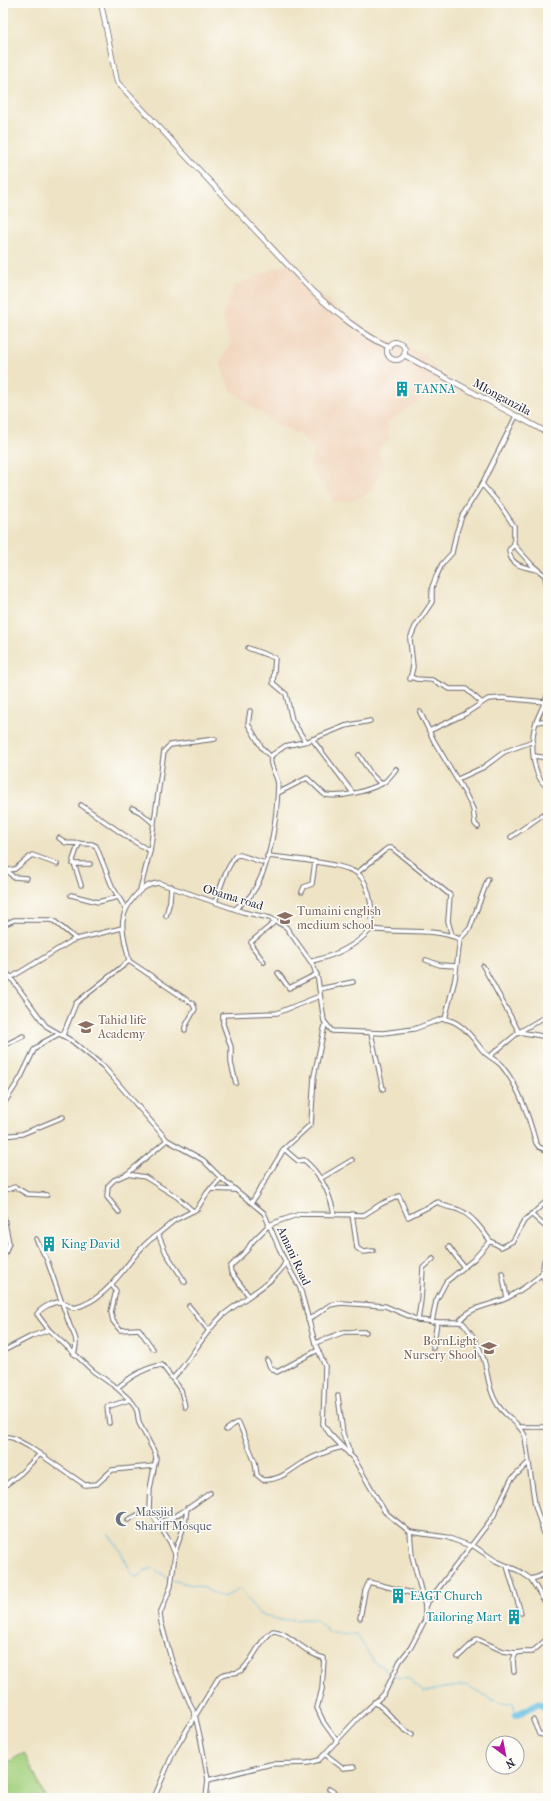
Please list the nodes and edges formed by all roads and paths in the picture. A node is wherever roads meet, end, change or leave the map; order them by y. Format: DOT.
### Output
graph roads {
  1 [pos="101,3"];
  2 [pos="389,347"];
  3 [pos="404,355"];
  4 [pos="516,416"];
  5 [pos="548,433"];
  6 [pos="482,484"];
  7 [pos="514,545"];
  8 [pos="538,570"];
  9 [pos="547,577"];
  10 [pos="548,595"];
  11 [pos="248,648"];
  12 [pos="548,693"];
  13 [pos="481,702"];
  14 [pos="545,702"];
  15 [pos="250,711"];
  16 [pos="420,712"];
  17 [pos="548,720"];
  18 [pos="370,721"];
  19 [pos="537,722"];
  20 [pos="428,731"];
  21 [pos="215,739"];
  22 [pos="312,739"];
  23 [pos="305,741"];
  24 [pos="533,741"];
  25 [pos="359,755"];
  26 [pos="534,756"];
  27 [pos="270,757"];
  28 [pos="548,758"];
  29 [pos="396,769"];
  30 [pos="458,779"];
  31 [pos="381,784"];
  32 [pos="548,788"];
  33 [pos="278,793"];
  34 [pos="353,793"];
  35 [pos="81,805"];
  36 [pos="132,808"];
  37 [pos="548,811"];
  38 [pos="153,823"];
  39 [pos="478,827"];
  40 [pos="59,838"];
  41 [pos="511,838"];
  42 [pos="79,843"];
  43 [pos="150,851"];
  44 [pos="267,856"];
  45 [pos="315,862"];
  46 [pos="266,863"];
  47 [pos="57,864"];
  48 [pos="73,864"];
  49 [pos="90,864"];
  50 [pos="3,871"];
  51 [pos="8,871"];
  52 [pos="357,873"];
  53 [pos="27,878"];
  54 [pos="488,879"];
  55 [pos="81,885"];
  56 [pos="171,886"];
  57 [pos="140,890"];
  58 [pos="302,892"];
  59 [pos="71,895"];
  60 [pos="118,897"];
  61 [pos="215,902"];
  62 [pos="125,908"];
  63 [pos="236,909"];
  64 [pos="166,916"];
  65 [pos="276,921"];
  66 [pos="3,925"];
  67 [pos="122,928"];
  68 [pos="371,929"];
  69 [pos="452,936"];
  70 [pos="76,939"];
  71 [pos="460,939"];
  72 [pos="426,960"];
  73 [pos="129,961"];
  74 [pos="264,962"];
  75 [pos="312,962"];
  76 [pos="456,966"];
  77 [pos="483,966"];
  78 [pos="3,967"];
  79 [pos="278,973"];
  80 [pos="316,974"];
  81 [pos="12,977"];
  82 [pos="353,982"];
  83 [pos="319,989"];
  84 [pos="320,996"];
  85 [pos="548,1015"];
  86 [pos="445,1019"];
  87 [pos="325,1025"];
  88 [pos="185,1030"];
  89 [pos="519,1032"];
  90 [pos="371,1034"];
  91 [pos="61,1035"];
  92 [pos="24,1036"];
  93 [pos="548,1037"];
  94 [pos="3,1046"];
  95 [pos="490,1056"];
  96 [pos="236,1082"];
  97 [pos="383,1089"];
  98 [pos="3,1105"];
  99 [pos="63,1116"];
  100 [pos="3,1136"];
  101 [pos="167,1140"];
  102 [pos="284,1149"];
  103 [pos="548,1151"];
  104 [pos="352,1160"];
  105 [pos="127,1174"];
  106 [pos="221,1178"];
  107 [pos="320,1179"];
  108 [pos="210,1189"];
  109 [pos="236,1190"];
  110 [pos="3,1191"];
  111 [pos="47,1195"];
  112 [pos="548,1200"];
  113 [pos="252,1202"];
  114 [pos="193,1211"];
  115 [pos="119,1212"];
  116 [pos="3,1213"];
  117 [pos="334,1214"];
  118 [pos="352,1214"];
  119 [pos="531,1214"];
  120 [pos="269,1226"];
  121 [pos="548,1229"];
  122 [pos="158,1234"];
  123 [pos="36,1239"];
  124 [pos="491,1242"];
  125 [pos="449,1247"];
  126 [pos="373,1251"];
  127 [pos="548,1256"];
  128 [pos="3,1259"];
  129 [pos="433,1259"];
  130 [pos="285,1262"];
  131 [pos="463,1266"];
  132 [pos="502,1272"];
  133 [pos="541,1274"];
  134 [pos="185,1282"];
  135 [pos="548,1284"];
  136 [pos="112,1285"];
  137 [pos="59,1295"];
  138 [pos="249,1296"];
  139 [pos="507,1298"];
  140 [pos="62,1302"];
  141 [pos="56,1303"];
  142 [pos="189,1306"];
  143 [pos="308,1320"];
  144 [pos="418,1320"];
  145 [pos="432,1322"];
  146 [pos="437,1322"];
  147 [pos="459,1322"];
  148 [pos="49,1330"];
  149 [pos="209,1331"];
  150 [pos="366,1332"];
  151 [pos="315,1343"];
  152 [pos="433,1348"];
  153 [pos="154,1349"];
  154 [pos="318,1350"];
  155 [pos="3,1351"];
  156 [pos="74,1354"];
  157 [pos="267,1360"];
  158 [pos="173,1378"];
  159 [pos="117,1388"];
  160 [pos="338,1396"];
  161 [pos="130,1400"];
  162 [pos="185,1407"];
  163 [pos="109,1423"];
  164 [pos="548,1426"];
  165 [pos="521,1427"];
  166 [pos="226,1430"];
  167 [pos="3,1436"];
  168 [pos="343,1447"];
  169 [pos="40,1454"];
  170 [pos="352,1457"];
  171 [pos="528,1463"];
  172 [pos="154,1466"];
  173 [pos="3,1487"];
  174 [pos="210,1493"];
  175 [pos="187,1508"];
  176 [pos="149,1509"];
  177 [pos="128,1520"];
  178 [pos="157,1522"];
  179 [pos="410,1532"];
  180 [pos="471,1545"];
  181 [pos="548,1546"];
  182 [pos="175,1553"];
  183 [pos="507,1566"];
  184 [pos="548,1572"];
  185 [pos="531,1579"];
  186 [pos="424,1600"];
  187 [pos="425,1606"];
  188 [pos="548,1607"];
  189 [pos="520,1613"];
  190 [pos="360,1618"];
  191 [pos="548,1638"];
  192 [pos="516,1654"];
  193 [pos="458,1657"];
  194 [pos="514,1672"];
  195 [pos="374,1702"];
  196 [pos="194,1715"];
  197 [pos="533,1720"];
  198 [pos="412,1734"];
  199 [pos="548,1736"];
  200 [pos="337,1741"];
  201 [pos="325,1754"];
  202 [pos="354,1767"];
  203 [pos="208,1780"];
  204 [pos="329,1789"];
  205 [pos="154,1798"];
  206 [pos="206,1798"];
  207 [pos="343,1798"];
  1 -- 2 [label="street"];
  2 -- 3 [label="street"];
  2 -- 3 [label="street"];
  3 -- 4 [label="street, Mlonganzila"];
  4 -- 5 [label="street, Mlonganzila"];
  4 -- 6 [label="street"];
  6 -- 7 [label="street"];
  6 -- 13 [label="street"];
  7 -- 8 [label="street"];
  7 -- 8 [label="street"];
  8 -- 9 [label="street"];
  9 -- 10 [label="street"];
  11 -- 23 [label="street"];
  12 -- 14 [label="street"];
  13 -- 14 [label="street"];
  13 -- 20 [label="street"];
  14 -- 19 [label="street"];
  15 -- 27 [label="street"];
  16 -- 20 [label="street"];
  17 -- 19 [label="street"];
  18 -- 22 [label="street"];
  19 -- 24 [label="street"];
  20 -- 30 [label="street"];
  21 -- 38 [label="street"];
  22 -- 23 [label="street"];
  22 -- 34 [label="street"];
  23 -- 27 [label="street"];
  24 -- 26 [label="street"];
  24 -- 30 [label="street"];
  25 -- 31 [label="street"];
  26 -- 28 [label="street"];
  26 -- 32 [label="street"];
  27 -- 33 [label="street"];
  29 -- 31 [label="street"];
  30 -- 39 [label="street"];
  31 -- 34 [label="street"];
  33 -- 34 [label="street"];
  33 -- 44 [label="street"];
  35 -- 43 [label="street"];
  36 -- 38 [label="street"];
  37 -- 41 [label="street"];
  38 -- 43 [label="street"];
  40 -- 42 [label="street"];
  42 -- 48 [label="street"];
  42 -- 60 [label="street"];
  43 -- 57 [label="street"];
  44 -- 45 [label="street"];
  44 -- 46 [label="street"];
  45 -- 52 [label="street"];
  45 -- 58 [label="street"];
  46 -- 61 [label="street"];
  46 -- 63 [label="street"];
  47 -- 51 [label="street"];
  48 -- 49 [label="street"];
  48 -- 55 [label="street"];
  50 -- 51 [label="street"];
  51 -- 53 [label="street"];
  52 -- 68 [label="street"];
  52 -- 69 [label="street"];
  54 -- 71 [label="street"];
  56 -- 57 [label="street, Obama road"];
  56 -- 61 [label="street, Obama road"];
  56 -- 64 [label="street"];
  57 -- 62 [label="street, Obama road"];
  59 -- 60 [label="street"];
  60 -- 62 [label="street"];
  61 -- 63 [label="street, Obama road"];
  62 -- 67 [label="street"];
  63 -- 65 [label="street, Obama road"];
  65 -- 74 [label="street"];
  65 -- 75 [label="street, Obama road"];
  66 -- 70 [label="street"];
  67 -- 70 [label="street"];
  67 -- 73 [label="street"];
  68 -- 69 [label="street"];
  68 -- 75 [label="street"];
  69 -- 71 [label="street"];
  70 -- 81 [label="street"];
  71 -- 76 [label="street"];
  72 -- 76 [label="street"];
  73 -- 88 [label="street"];
  73 -- 91 [label="street"];
  75 -- 80 [label="street, Obama road"];
  76 -- 86 [label="street"];
  77 -- 89 [label="street"];
  78 -- 81 [label="street, Amani Road"];
  79 -- 80 [label="street"];
  80 -- 83 [label="street, Obama road"];
  81 -- 91 [label="street, Amani Road"];
  82 -- 83 [label="street"];
  83 -- 84 [label="street, Obama road"];
  84 -- 87 [label="street, Obama road"];
  84 -- 96 [label="street"];
  85 -- 89 [label="street"];
  86 -- 90 [label="street"];
  86 -- 95 [label="street"];
  87 -- 90 [label="street"];
  87 -- 102 [label="street"];
  89 -- 93 [label="street"];
  89 -- 95 [label="street"];
  90 -- 97 [label="street"];
  91 -- 98 [label="street"];
  91 -- 101 [label="street, Amani Road"];
  92 -- 94 [label="street"];
  95 -- 103 [label="street"];
  99 -- 100 [label="street"];
  101 -- 105 [label="street"];
  101 -- 106 [label="street, Amani Road"];
  102 -- 107 [label="street"];
  102 -- 113 [label="street"];
  104 -- 107 [label="street"];
  105 -- 114 [label="street"];
  105 -- 115 [label="street"];
  106 -- 108 [label="street"];
  106 -- 109 [label="street, Amani Road"];
  107 -- 117 [label="street"];
  108 -- 109 [label="street"];
  108 -- 114 [label="street"];
  109 -- 113 [label="street, Amani Road"];
  110 -- 111 [label="street"];
  112 -- 119 [label="street"];
  113 -- 120 [label="street, Amani Road"];
  114 -- 122 [label="street"];
  116 -- 128 [label="street"];
  117 -- 118 [label="street"];
  117 -- 120 [label="street"];
  118 -- 124 [label="street"];
  118 -- 126 [label="street"];
  119 -- 121 [label="street"];
  119 -- 124 [label="street"];
  120 -- 130 [label="street, Amani Road"];
  120 -- 138 [label="street"];
  122 -- 134 [label="street"];
  122 -- 136 [label="street"];
  123 -- 137 [label="street"];
  124 -- 131 [label="street"];
  125 -- 131 [label="street"];
  127 -- 133 [label="street"];
  129 -- 144 [label="street"];
  130 -- 138 [label="street"];
  130 -- 143 [label="street, Amani Road"];
  131 -- 145 [label="street"];
  132 -- 139 [label="street"];
  133 -- 135 [label="street"];
  133 -- 139 [label="street"];
  136 -- 140 [label="street"];
  136 -- 153 [label="street"];
  137 -- 140 [label="street"];
  137 -- 141 [label="street"];
  138 -- 149 [label="street"];
  139 -- 147 [label="street"];
  140 -- 141 [label="street"];
  140 -- 156 [label="street"];
  141 -- 148 [label="street"];
  142 -- 149 [label="street"];
  143 -- 144 [label="street"];
  143 -- 151 [label="street, Amani Road"];
  144 -- 145 [label="street"];
  145 -- 146 [label="street"];
  146 -- 147 [label="street"];
  146 -- 152 [label="street"];
  147 -- 165 [label="street"];
  148 -- 155 [label="street"];
  148 -- 156 [label="street"];
  149 -- 158 [label="street"];
  150 -- 151 [label="street"];
  151 -- 154 [label="street, Amani Road"];
  154 -- 157 [label="street"];
  154 -- 168 [label="street, Amani Road"];
  156 -- 159 [label="street"];
  158 -- 159 [label="street"];
  158 -- 162 [label="street"];
  159 -- 161 [label="street"];
  160 -- 170 [label="street"];
  161 -- 163 [label="street"];
  161 -- 172 [label="street"];
  164 -- 165 [label="street"];
  165 -- 171 [label="street"];
  166 -- 168 [label="street"];
  167 -- 169 [label="street"];
  168 -- 170 [label="street, Amani Road"];
  169 -- 172 [label="street"];
  169 -- 173 [label="street"];
  170 -- 179 [label="street, Amani Road"];
  171 -- 180 [label="street"];
  171 -- 181 [label="street"];
  172 -- 176 [label="street"];
  174 -- 175 [label="street"];
  175 -- 178 [label="street"];
  175 -- 182 [label="street"];
  176 -- 177 [label="street"];
  176 -- 178 [label="street"];
  178 -- 182 [label="street"];
  179 -- 180 [label="street"];
  179 -- 186 [label="street"];
  180 -- 183 [label="street"];
  180 -- 187 [label="street"];
  182 -- 196 [label="street"];
  183 -- 185 [label="street"];
  183 -- 189 [label="street"];
  184 -- 185 [label="street"];
  185 -- 188 [label="street"];
  186 -- 187 [label="street"];
  186 -- 190 [label="street"];
  187 -- 195 [label="street"];
  191 -- 192 [label="street"];
  192 -- 193 [label="street"];
  192 -- 194 [label="street"];
  195 -- 198 [label="street"];
  195 -- 200 [label="street"];
  196 -- 200 [label="street"];
  196 -- 203 [label="street"];
  196 -- 205 [label="street"];
  197 -- 199 [label="street"];
  200 -- 201 [label="street"];
  201 -- 202 [label="street"];
  201 -- 203 [label="street"];
  203 -- 206 [label="street"];
  204 -- 207 [label="street"];
}
